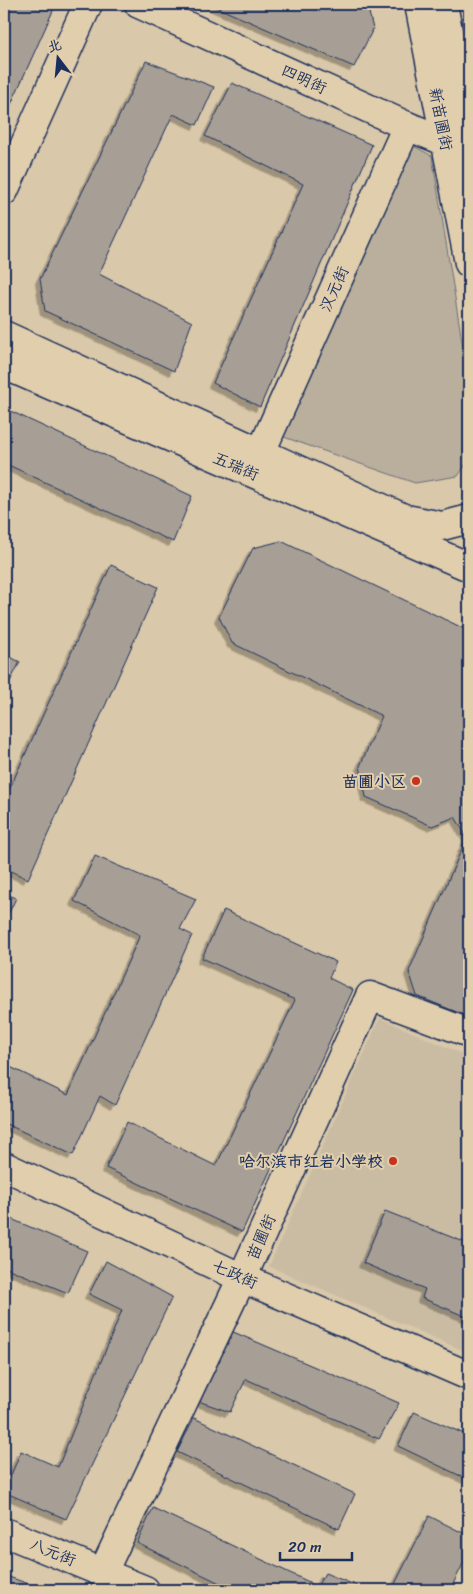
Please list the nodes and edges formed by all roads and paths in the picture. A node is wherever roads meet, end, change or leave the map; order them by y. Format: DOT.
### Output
graph roads {
  1 [pos="88,4"];
  2 [pos="139,4"];
  3 [pos="419,4"];
  4 [pos="443,4"];
  5 [pos="407,126"];
  6 [pos="461,145"];
  7 [pos="4,191"];
  8 [pos="469,263"];
  9 [pos="4,335"];
  10 [pos="4,365"];
  11 [pos="261,452"];
  12 [pos="469,519"];
  13 [pos="469,567"];
  14 [pos="469,1034"];
  15 [pos="4,1166"];
  16 [pos="242,1278"];
  17 [pos="469,1376"];
  18 [pos="4,1532"];
  19 [pos="103,1572"];
  20 [pos="145,1590"];
  1 -- 7 [label="street"];
  2 -- 5 [label="street, 四明街"];
  3 -- 6 [label="street, 新苗圃街"];
  4 -- 6 [label="street, 新苗圃街"];
  5 -- 6 [label="street, 四明街"];
  5 -- 11 [label="street, 汉元街"];
  6 -- 8 [label="street, 新苗圃街"];
  9 -- 11 [label="street, 五瑞街"];
  10 -- 13 [label="street, 五瑞街"];
  11 -- 12 [label="street, 五瑞街"];
  14 -- 16 [label="street, 苗圃街"];
  15 -- 16 [label="street, 七政街"];
  16 -- 17 [label="street, 七政街"];
  16 -- 19 [label="street, 苗圃街"];
  18 -- 19 [label="street, 八元街"];
  19 -- 20 [label="street, 八元街"];
}
